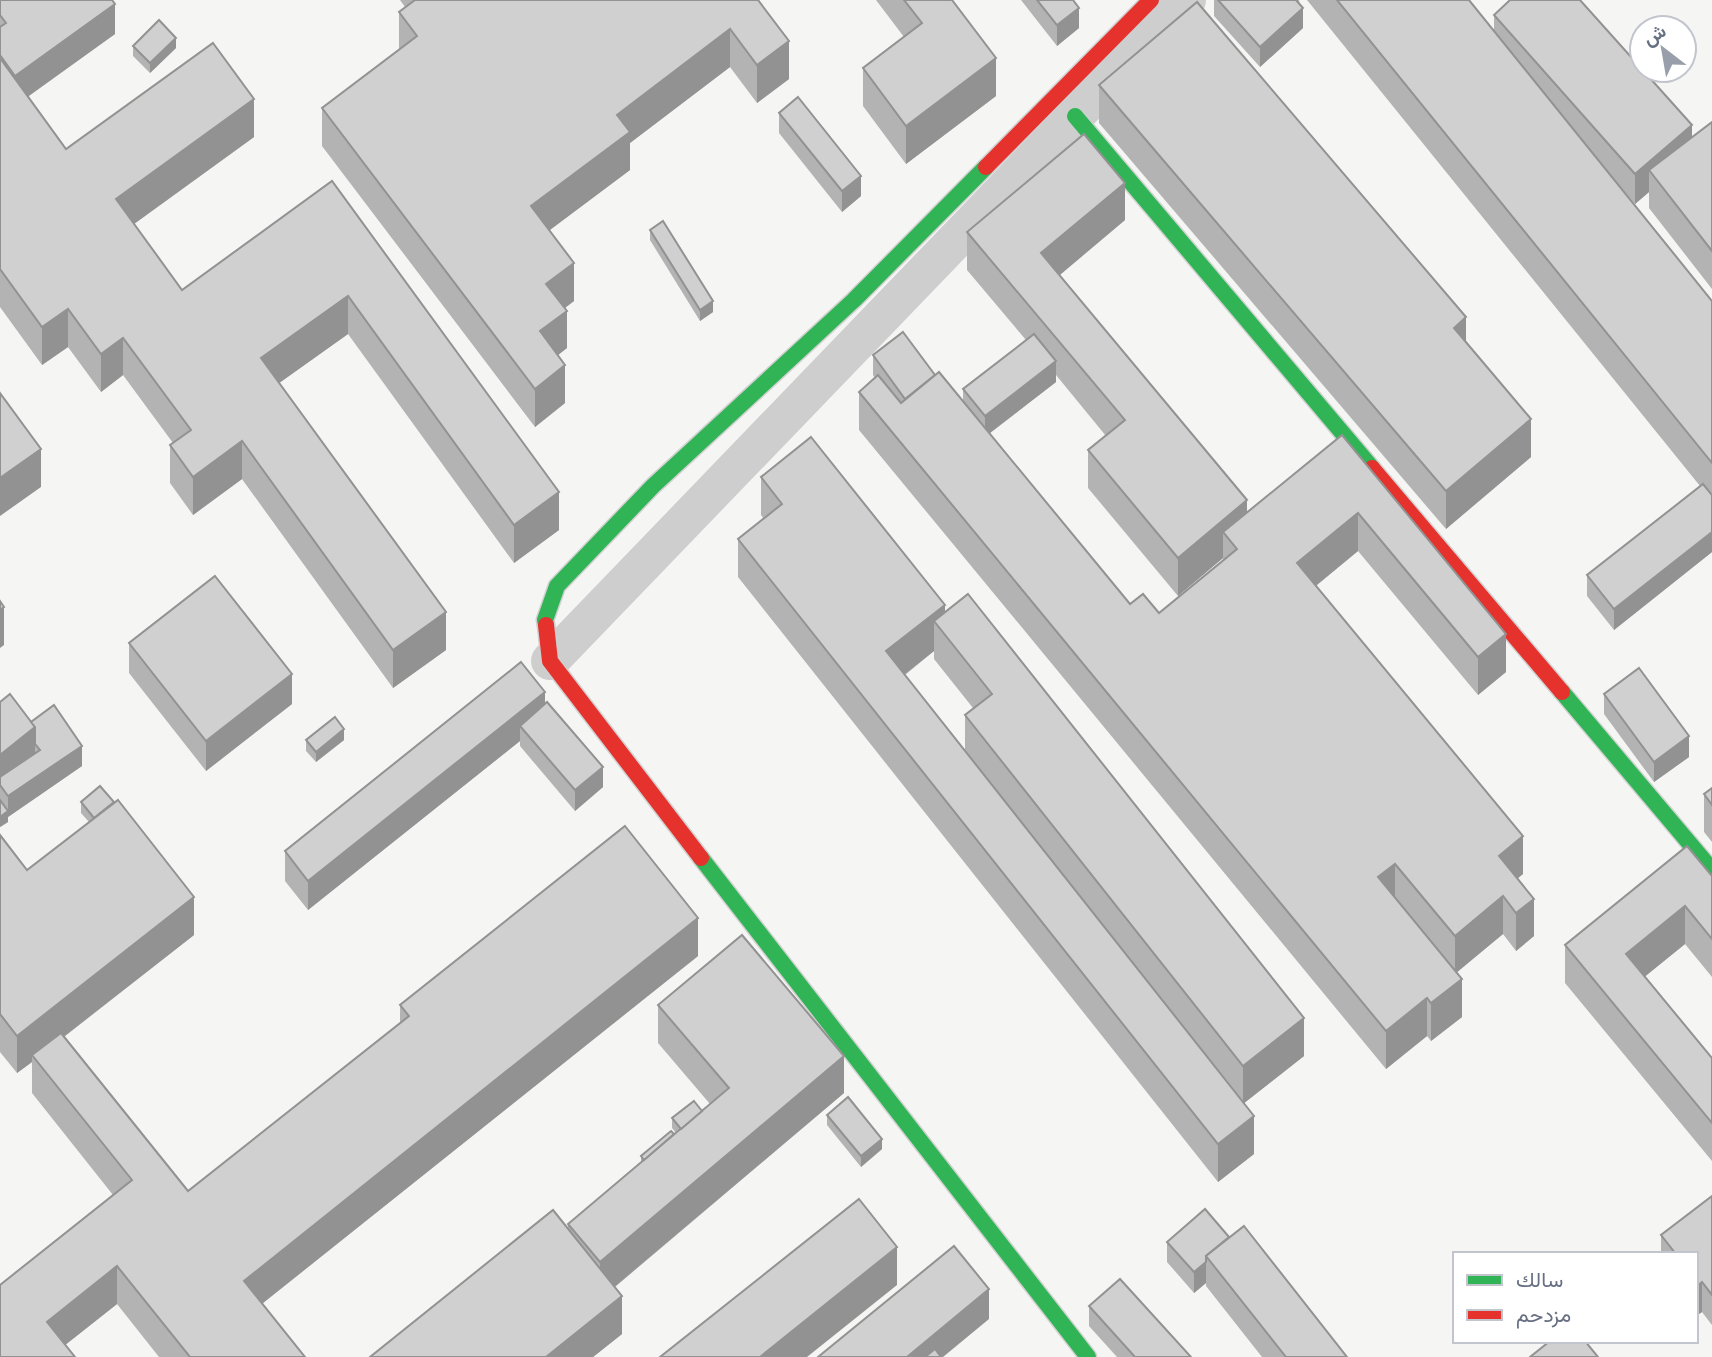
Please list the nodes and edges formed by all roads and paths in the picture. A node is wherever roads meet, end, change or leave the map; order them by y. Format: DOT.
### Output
graph roads {
  1 [pos="1151,0"];
  2 [pos="1187,0"];
  3 [pos="1075,116"];
  4 [pos="550,661"];
  5 [pos="1712,870"];
  6 [pos="1088,1357"];
  1 -- 4 [label="street"];
  2 -- 3 [label="street"];
  3 -- 4 [label="street"];
  3 -- 5 [label="street"];
  4 -- 6 [label="street"];
}
